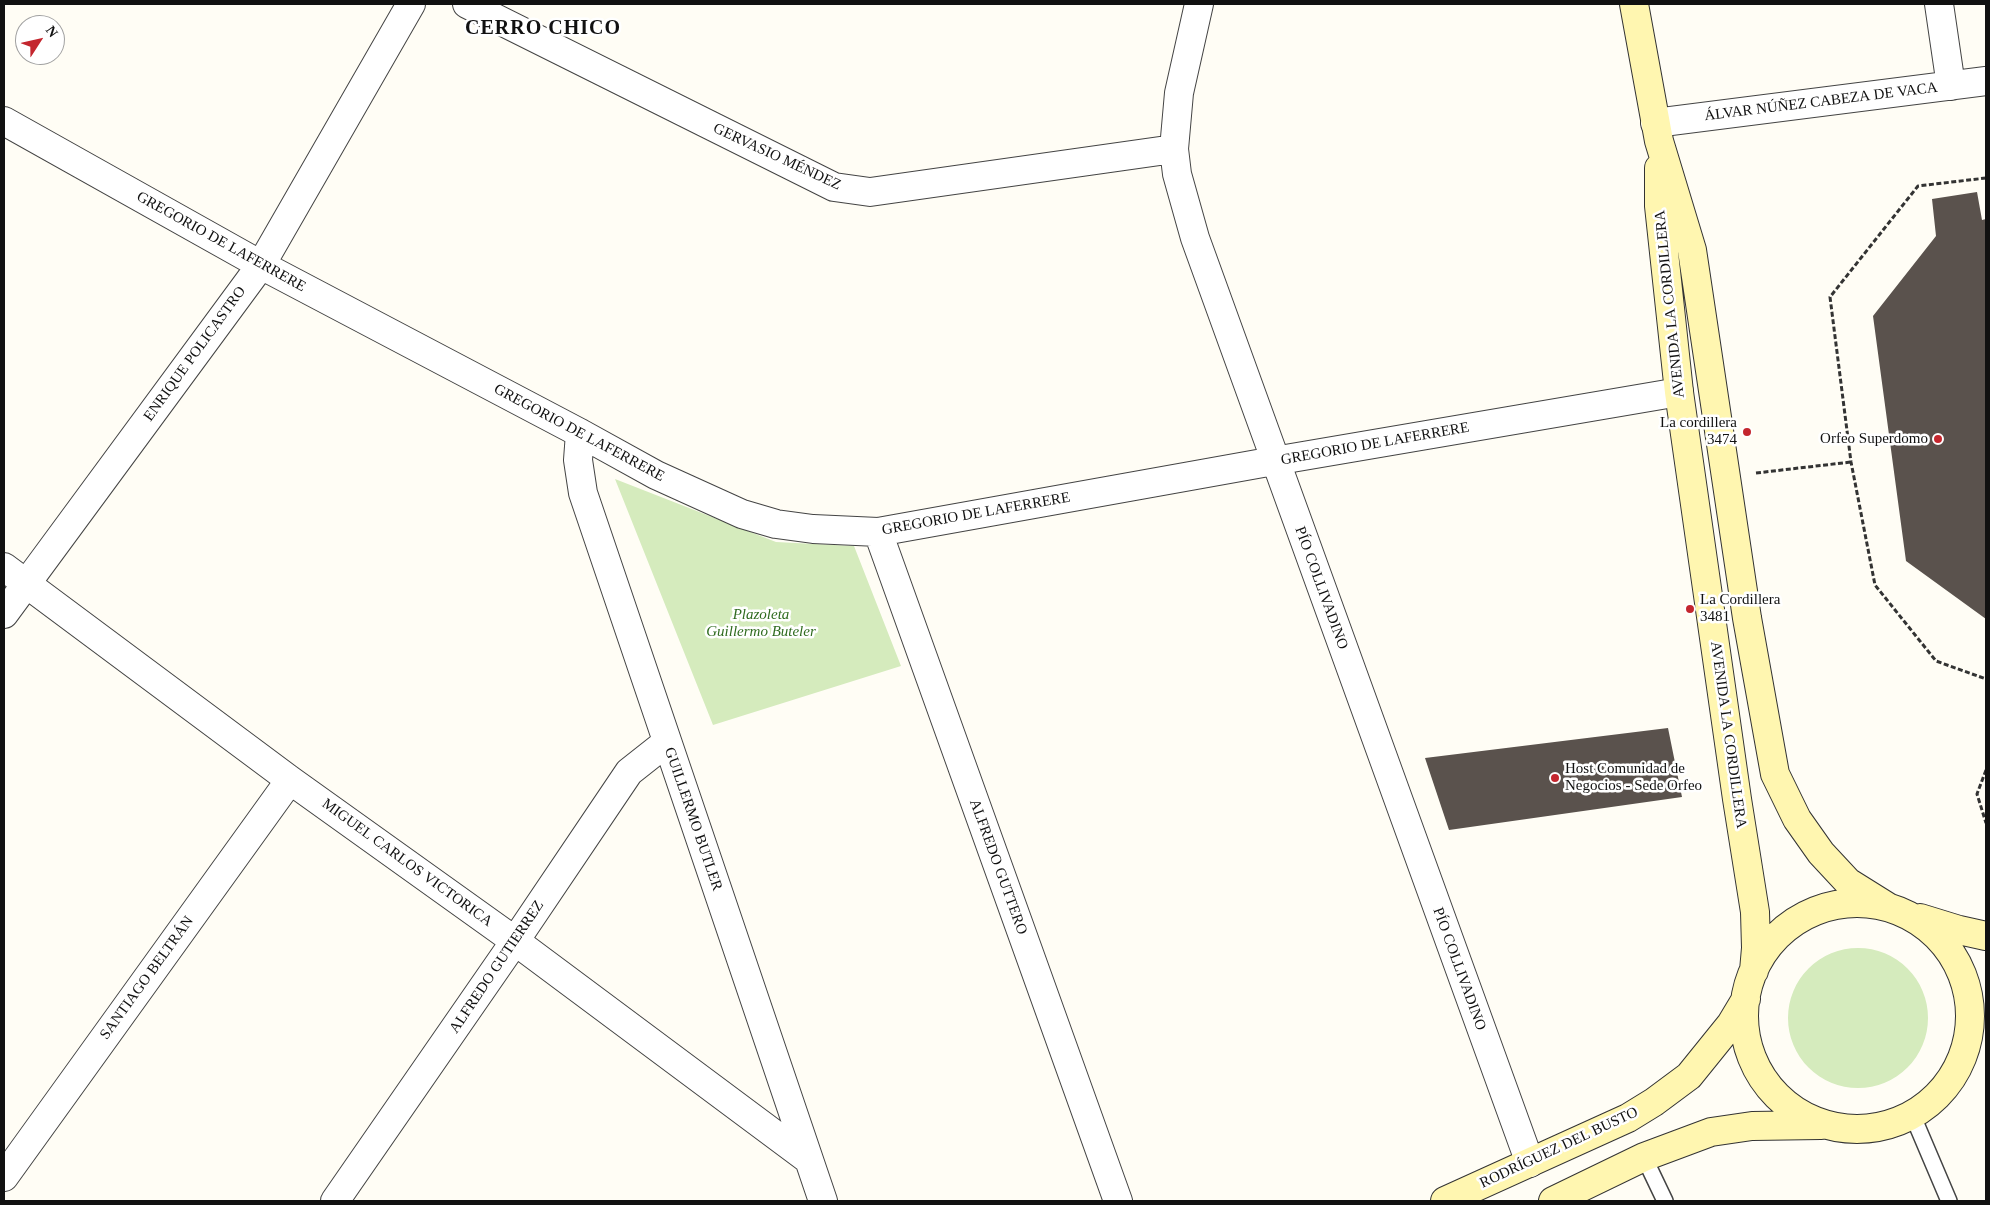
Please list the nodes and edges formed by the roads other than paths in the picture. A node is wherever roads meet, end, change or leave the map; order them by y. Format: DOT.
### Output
graph roads {
  1 [pos="411,4"];
  2 [pos="467,4"];
  3 [pos="1199,4"];
  4 [pos="1634,4"];
  5 [pos="1940,4"];
  6 [pos="1986,81"];
  7 [pos="1951,86"];
  8 [pos="4,121"];
  9 [pos="1657,132"];
  10 [pos="1174,148"];
  11 [pos="261,265"];
  12 [pos="1679,392"];
  13 [pos="580,433"];
  14 [pos="1274,461"];
  15 [pos="878,532"];
  16 [pos="4,567"];
  17 [pos="26,583"];
  18 [pos="4,614"];
  19 [pos="667,742"];
  20 [pos="290,780"];
  21 [pos="1895,910"];
  22 [pos="1986,936"];
  23 [pos="515,941"];
  24 [pos="1754,971"];
  25 [pos="1746,999"];
  26 [pos="1986,1025"];
  27 [pos="1961,1060"];
  28 [pos="1912,1114"];
  29 [pos="1828,1124"];
  30 [pos="1644,1157"];
  31 [pos="809,1160"];
  32 [pos="1530,1163"];
  33 [pos="4,1177"];
  34 [pos="335,1201"];
  35 [pos="823,1201"];
  36 [pos="1118,1201"];
  37 [pos="1445,1201"];
  38 [pos="1553,1201"];
  39 [pos="1665,1201"];
  40 [pos="1949,1201"];
  1 -- 11 [label="street, ENRIQUE POLICASTRO"];
  2 -- 10 [label="street, GERVASIO MÉNDEZ"];
  3 -- 10 [label="street, PÍO COLLIVADINO"];
  4 -- 9 [label="main road, AVENIDA LA CORDILLERA"];
  5 -- 7 [label="street"];
  6 -- 7 [label="street, ÁLVAR NÚÑEZ CABEZA DE VACA"];
  7 -- 9 [label="street, ÁLVAR NÚÑEZ CABEZA DE VACA"];
  8 -- 11 [label="street, GREGORIO DE LAFERRERE"];
  9 -- 12 [label="main road, AVENIDA LA CORDILLERA"];
  9 -- 21 [label="main road, AVENIDA LA CORDILLERA"];
  10 -- 14 [label="street, PÍO COLLIVADINO"];
  11 -- 13 [label="street, GREGORIO DE LAFERRERE"];
  11 -- 17 [label="street, ENRIQUE POLICASTRO"];
  12 -- 14 [label="street, GREGORIO DE LAFERRERE"];
  12 -- 24 [label="main road, AVENIDA LA CORDILLERA"];
  13 -- 15 [label="street, GREGORIO DE LAFERRERE"];
  13 -- 19 [label="street, GUILLERMO BUTLER"];
  14 -- 15 [label="street, GREGORIO DE LAFERRERE"];
  14 -- 32 [label="street, PÍO COLLIVADINO"];
  15 -- 36 [label="street, ALFREDO GUTTERO"];
  16 -- 17 [label="street, MIGUEL CARLOS VICTORICA"];
  17 -- 18 [label="street, ENRIQUE POLICASTRO"];
  17 -- 20 [label="street, MIGUEL CARLOS VICTORICA"];
  19 -- 23 [label="street, ALFREDO GUTIERREZ"];
  19 -- 31 [label="street, GUILLERMO BUTLER"];
  20 -- 23 [label="street, MIGUEL CARLOS VICTORICA"];
  20 -- 33 [label="street, SANTIAGO BELTRÁN"];
  21 -- 22 [label="main road"];
  21 -- 24 [label="main road"];
  21 -- 27 [label="main road"];
  23 -- 31 [label="street, MIGUEL CARLOS VICTORICA"];
  23 -- 34 [label="street, ALFREDO GUTIERREZ"];
  24 -- 25 [label="main road"];
  25 -- 29 [label="main road"];
  25 -- 32 [label="main road, RODRÍGUEZ DEL BUSTO"];
  26 -- 27 [label="main road"];
  27 -- 28 [label="main road"];
  28 -- 29 [label="main road"];
  28 -- 40 [label="lane"];
  29 -- 30 [label="main road"];
  30 -- 38 [label="main road"];
  30 -- 39 [label="lane"];
  31 -- 35 [label="street, GUILLERMO BUTLER"];
  32 -- 37 [label="main road, RODRÍGUEZ DEL BUSTO"];
}
